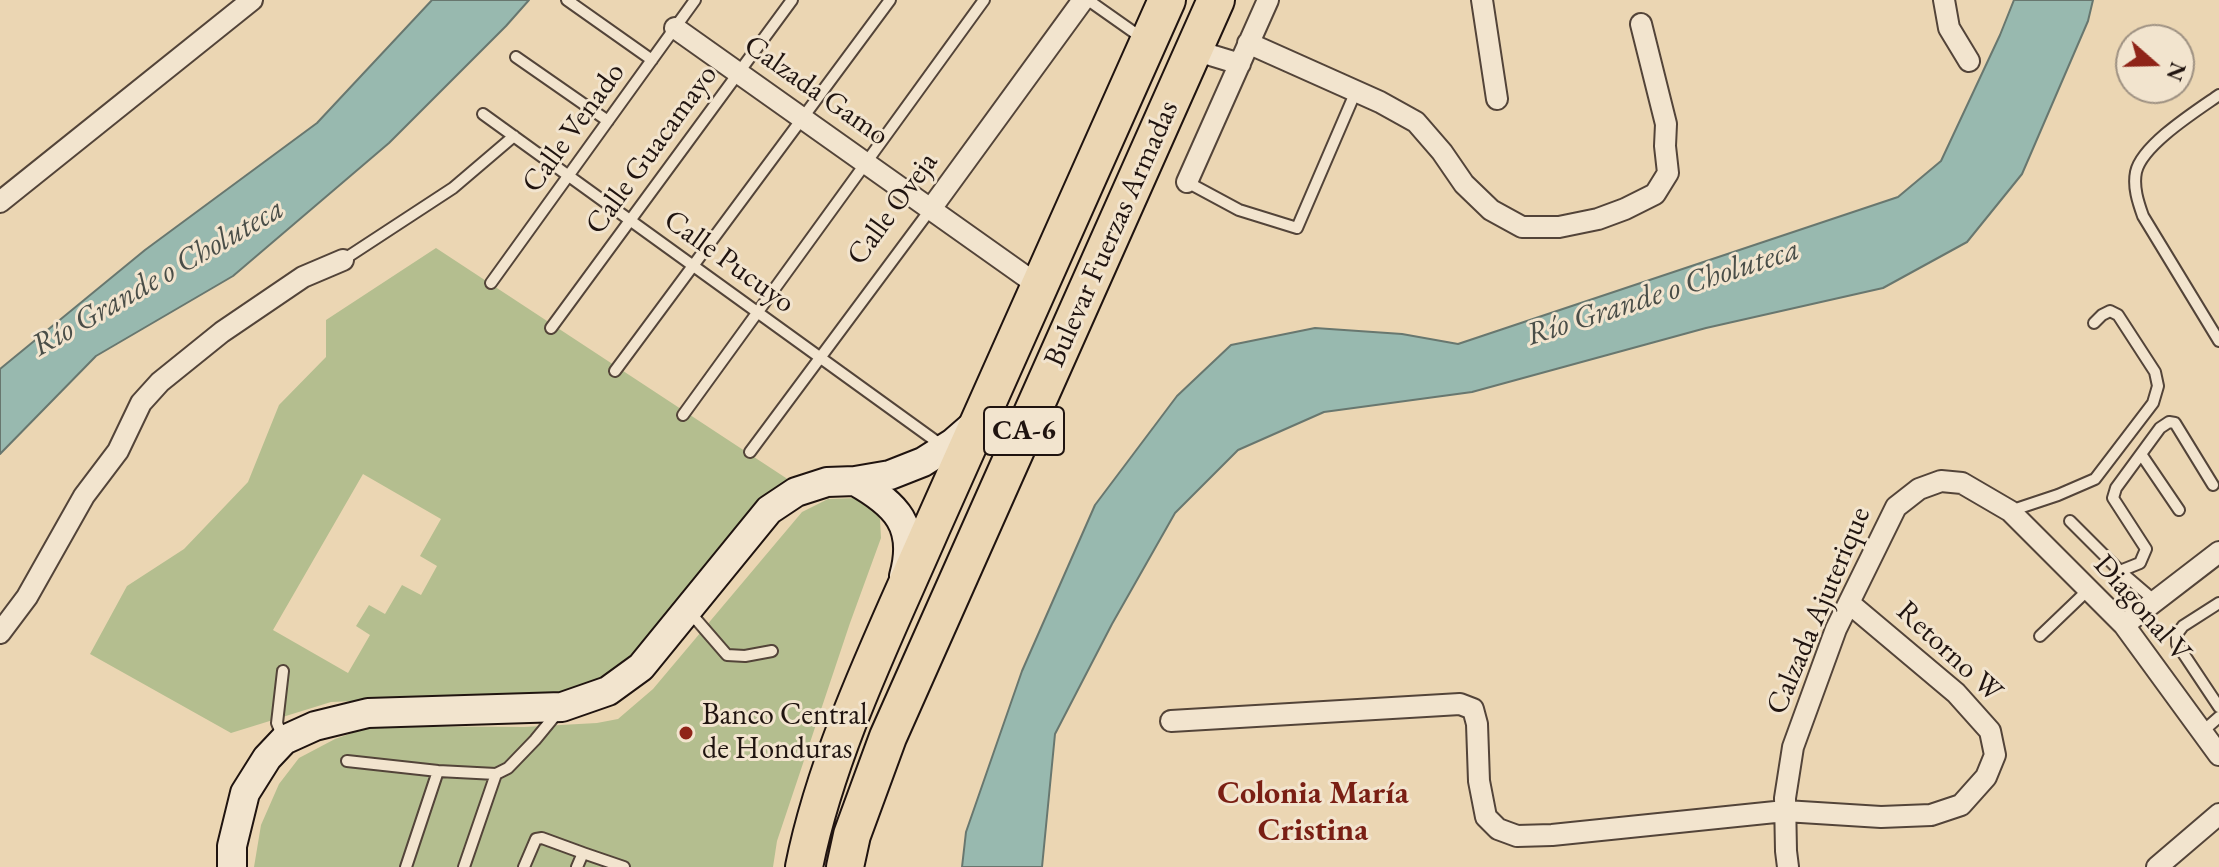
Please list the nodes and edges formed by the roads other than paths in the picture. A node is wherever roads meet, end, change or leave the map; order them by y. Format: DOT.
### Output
graph roads {
  1 [pos="252,0"];
  2 [pos="567,0"];
  3 [pos="695,0"];
  4 [pos="792,0"];
  5 [pos="890,0"];
  6 [pos="984,0"];
  7 [pos="1086,0"];
  8 [pos="1167,0"];
  9 [pos="1216,0"];
  10 [pos="1268,0"];
  11 [pos="1482,0"];
  12 [pos="1944,0"];
  13 [pos="1641,24"];
  14 [pos="675,28"];
  15 [pos="1148,42"];
  16 [pos="1248,43"];
  17 [pos="1194,50"];
  18 [pos="516,57"];
  19 [pos="652,60"];
  20 [pos="1969,61"];
  21 [pos="1240,64"];
  22 [pos="738,73"];
  23 [pos="1356,91"];
  24 [pos="2219,95"];
  25 [pos="1497,99"];
  26 [pos="483,114"];
  27 [pos="802,118"];
  28 [pos="608,121"];
  29 [pos="514,136"];
  30 [pos="865,163"];
  31 [pos="569,176"];
  32 [pos="1187,182"];
  33 [pos="0,202"];
  34 [pos="930,210"];
  35 [pos="630,220"];
  36 [pos="343,260"];
  37 [pos="693,265"];
  38 [pos="491,283"];
  39 [pos="1039,286"];
  40 [pos="756,312"];
  41 [pos="2094,323"];
  42 [pos="551,328"];
  43 [pos="2219,341"];
  44 [pos="820,358"];
  45 [pos="615,371"];
  46 [pos="683,415"];
  47 [pos="979,419"];
  48 [pos="946,448"];
  49 [pos="750,452"];
  50 [pos="2141,454"];
  51 [pos="855,481"];
  52 [pos="2213,485"];
  53 [pos="2179,510"];
  54 [pos="2010,511"];
  55 [pos="2070,521"];
  56 [pos="2219,552"];
  57 [pos="2120,571"];
  58 [pos="2088,590"];
  59 [pos="2155,601"];
  60 [pos="1849,603"];
  61 [pos="2219,603"];
  62 [pos="687,608"];
  63 [pos="895,612"];
  64 [pos="2124,625"];
  65 [pos="0,633"];
  66 [pos="2040,636"];
  67 [pos="772,651"];
  68 [pos="283,671"];
  69 [pos="562,707"];
  70 [pos="2219,707"];
  71 [pos="2219,717"];
  72 [pos="1171,721"];
  73 [pos="2202,732"];
  74 [pos="284,740"];
  75 [pos="2219,755"];
  76 [pos="347,761"];
  77 [pos="438,771"];
  78 [pos="496,774"];
  79 [pos="1785,811"];
  80 [pos="2219,814"];
  81 [pos="583,853"];
  82 [pos="232,867"];
  83 [pos="406,867"];
  84 [pos="464,867"];
  85 [pos="524,867"];
  86 [pos="577,867"];
  87 [pos="624,867"];
  88 [pos="804,867"];
  89 [pos="845,867"];
  90 [pos="1788,867"];
  91 [pos="2157,867"];
  1 -- 33 [label="street"];
  2 -- 19 [label="lane"];
  3 -- 14 [label="lane, Calle Venado"];
  4 -- 22 [label="lane, Calle Guacamayo"];
  5 -- 27 [label="lane"];
  6 -- 30 [label="lane"];
  7 -- 15 [label="lane"];
  7 -- 34 [label="street, Calle Oveja"];
  8 -- 15 [label="highway, Bulevar Fuerzas Armadas / CA-6"];
  9 -- 17 [label="highway, Bulevar Fuerzas Armadas / CA-6"];
  10 -- 16 [label="street"];
  11 -- 25 [label="street"];
  12 -- 20 [label="street"];
  13 -- 23 [label="street"];
  14 -- 19 [label="lane, Calle Venado"];
  14 -- 22 [label="street, Calzada Gamo"];
  15 -- 39 [label="highway, Bulevar Fuerzas Armadas / CA-6"];
  16 -- 21 [label="street"];
  16 -- 23 [label="street"];
  17 -- 21 [label="street"];
  17 -- 89 [label="highway, Bulevar Fuerzas Armadas / CA-6"];
  18 -- 28 [label="lane"];
  19 -- 28 [label="lane, Calle Venado"];
  21 -- 32 [label="street"];
  22 -- 27 [label="street, Calzada Gamo"];
  22 -- 35 [label="lane, Calle Guacamayo"];
  23 -- 32 [label="lane"];
  24 -- 43 [label="lane"];
  26 -- 29 [label="lane, Calle Pucuyo"];
  27 -- 30 [label="street, Calzada Gamo"];
  27 -- 37 [label="lane"];
  28 -- 31 [label="lane, Calle Venado"];
  29 -- 31 [label="lane, Calle Pucuyo"];
  29 -- 36 [label="lane"];
  30 -- 34 [label="street, Calzada Gamo"];
  30 -- 40 [label="lane"];
  31 -- 35 [label="lane, Calle Pucuyo"];
  31 -- 38 [label="lane, Calle Venado"];
  34 -- 39 [label="street, Calzada Gamo"];
  34 -- 44 [label="lane, Calle Oveja"];
  35 -- 37 [label="lane, Calle Pucuyo"];
  35 -- 42 [label="lane, Calle Guacamayo"];
  36 -- 65 [label="street"];
  37 -- 40 [label="lane, Calle Pucuyo"];
  37 -- 45 [label="lane"];
  39 -- 47 [label="highway, Bulevar Fuerzas Armadas / CA-6"];
  40 -- 44 [label="lane, Calle Pucuyo"];
  40 -- 46 [label="lane"];
  41 -- 54 [label="lane"];
  44 -- 48 [label="lane, Calle Pucuyo"];
  44 -- 49 [label="lane, Calle Oveja"];
  47 -- 48 [label="street"];
  47 -- 63 [label="highway, Bulevar Fuerzas Armadas / CA-6"];
  48 -- 51 [label="street"];
  50 -- 52 [label="lane"];
  50 -- 53 [label="lane"];
  50 -- 57 [label="lane"];
  51 -- 62 [label="street"];
  51 -- 63 [label="street"];
  54 -- 58 [label="street, Diagonal V"];
  54 -- 60 [label="street, Calzada Ajuterique"];
  55 -- 57 [label="lane"];
  56 -- 59 [label="street"];
  57 -- 59 [label="lane"];
  58 -- 64 [label="street, Diagonal V"];
  58 -- 66 [label="lane"];
  59 -- 64 [label="street"];
  60 -- 79 [label="street, Calzada Ajuterique"];
  60 -- 79 [label="street, Retorno W"];
  61 -- 70 [label="lane"];
  62 -- 67 [label="lane"];
  62 -- 69 [label="street"];
  63 -- 88 [label="highway, Bulevar Fuerzas Armadas / CA-6"];
  64 -- 73 [label="street, Diagonal V"];
  68 -- 74 [label="lane"];
  69 -- 74 [label="street"];
  69 -- 78 [label="lane"];
  71 -- 73 [label="lane"];
  72 -- 79 [label="street, Retorno W"];
  73 -- 75 [label="street, Diagonal V"];
  74 -- 82 [label="street"];
  76 -- 77 [label="lane"];
  77 -- 78 [label="lane"];
  77 -- 83 [label="lane"];
  78 -- 84 [label="lane"];
  79 -- 90 [label="street, Calzada Ajuterique"];
  80 -- 91 [label="street"];
  81 -- 85 [label="lane"];
  81 -- 86 [label="lane"];
  81 -- 87 [label="lane"];
}
